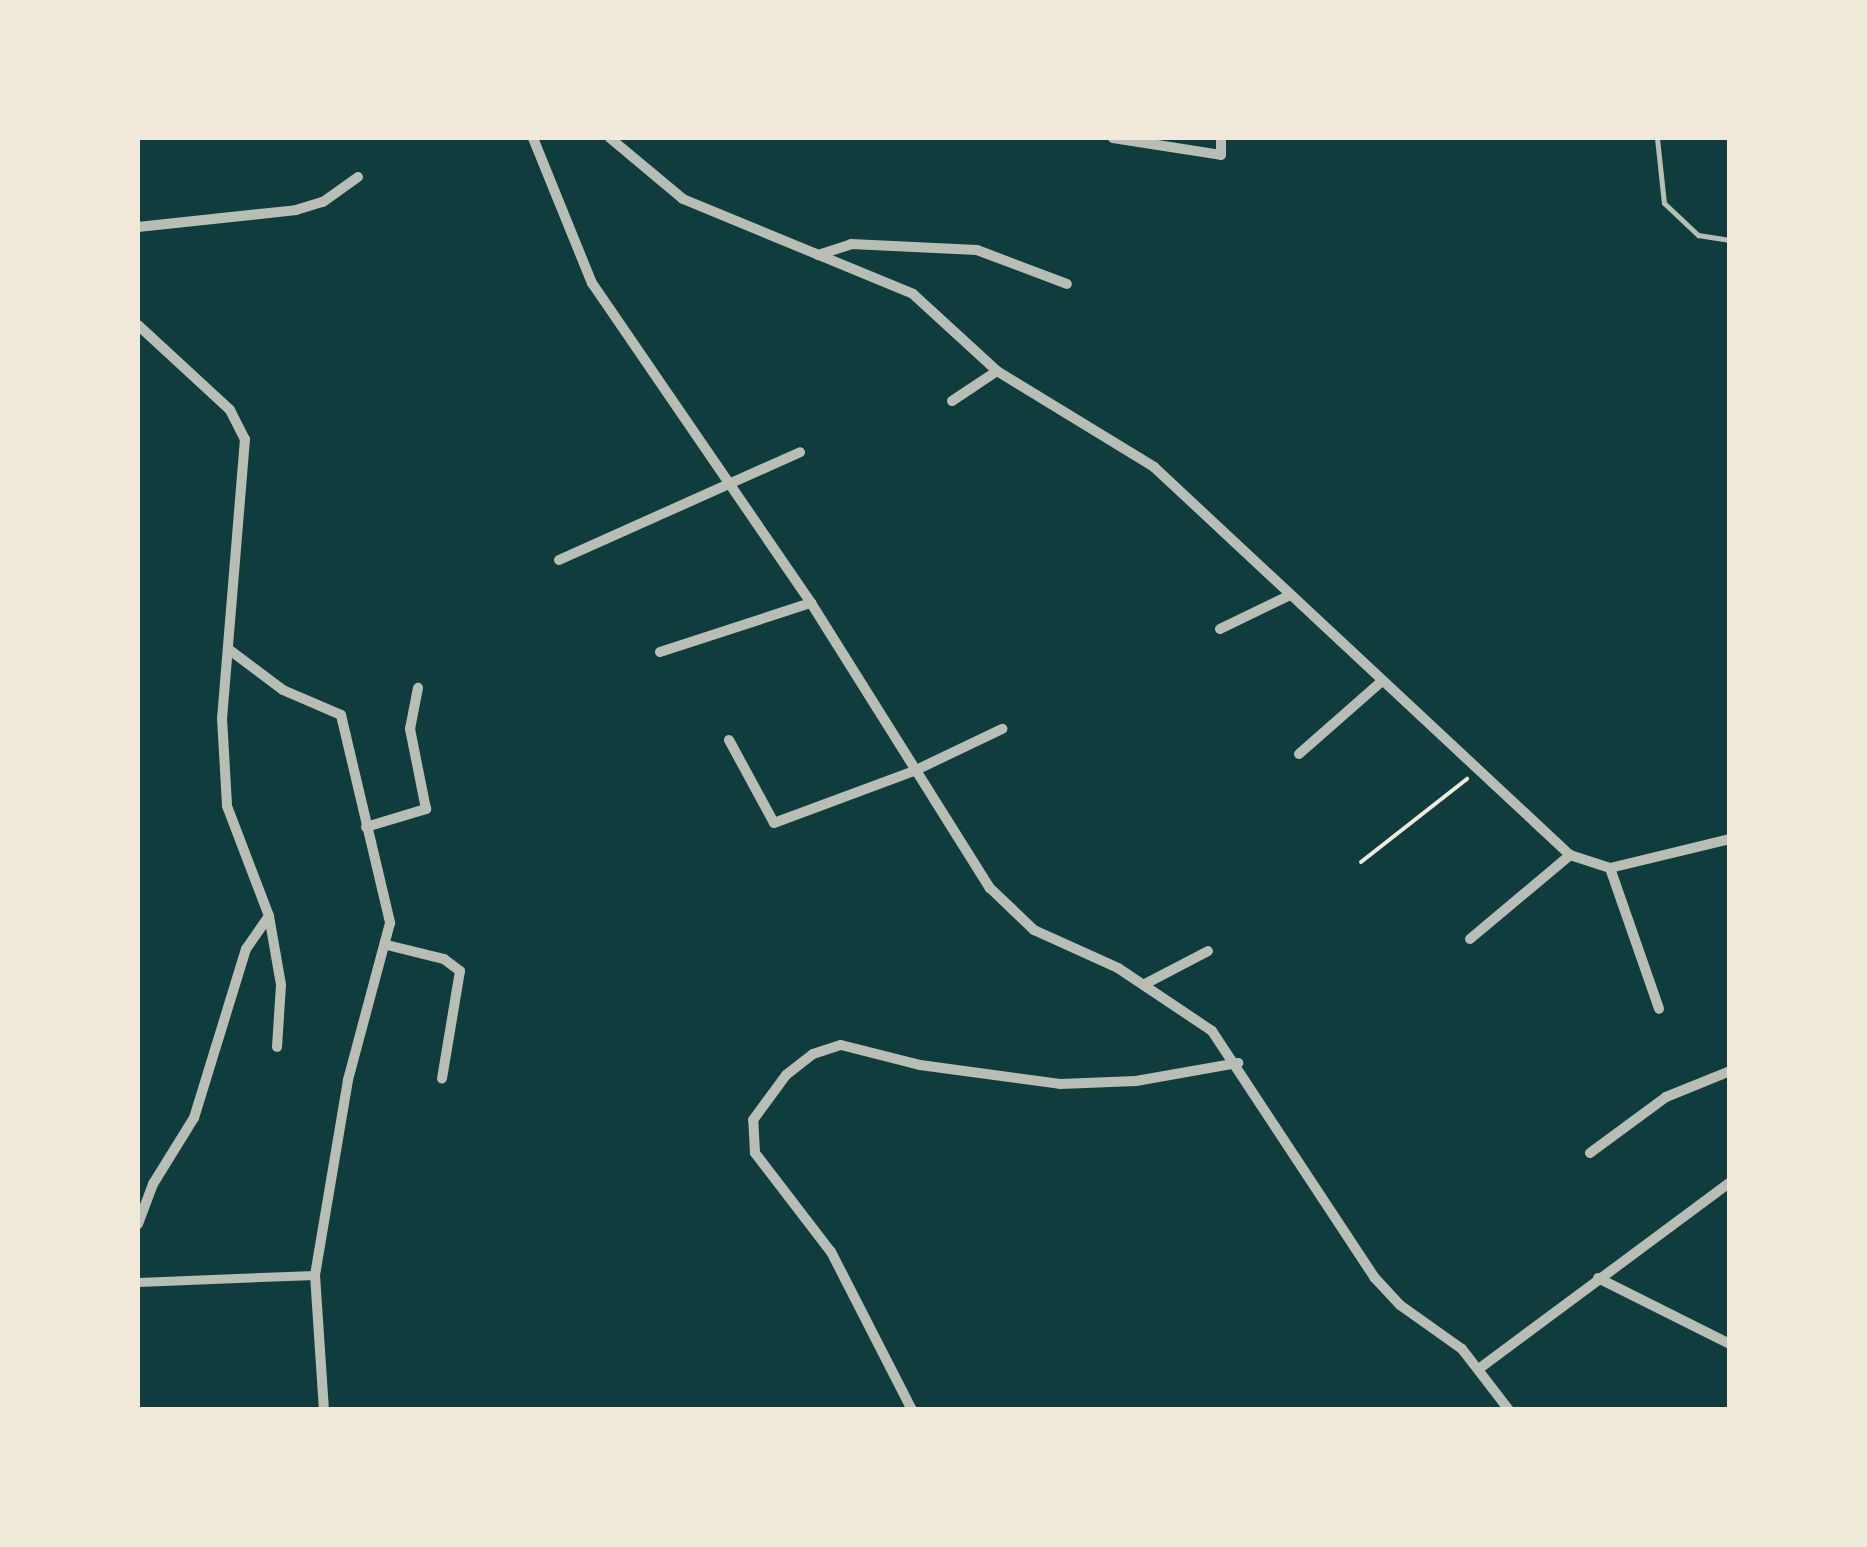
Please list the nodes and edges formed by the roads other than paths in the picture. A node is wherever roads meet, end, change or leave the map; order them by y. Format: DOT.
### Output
graph roads {
  1 [pos="533,138"];
  2 [pos="610,138"];
  3 [pos="1113,138"];
  4 [pos="1221,138"];
  5 [pos="1656,138"];
  6 [pos="358,177"];
  7 [pos="138,227"];
  8 [pos="1730,240"];
  9 [pos="818,255"];
  10 [pos="1067,284"];
  11 [pos="138,326"];
  12 [pos="998,371"];
  13 [pos="952,401"];
  14 [pos="800,452"];
  15 [pos="729,485"];
  16 [pos="559,560"];
  17 [pos="1290,595"];
  18 [pos="811,602"];
  19 [pos="1220,629"];
  20 [pos="231,651"];
  21 [pos="660,652"];
  22 [pos="1381,682"];
  23 [pos="418,688"];
  24 [pos="1002,729"];
  25 [pos="729,740"];
  26 [pos="1299,754"];
  27 [pos="914,772"];
  28 [pos="366,826"];
  29 [pos="1730,838"];
  30 [pos="1570,854"];
  31 [pos="1610,868"];
  32 [pos="269,916"];
  33 [pos="1470,939"];
  34 [pos="387,945"];
  35 [pos="1208,951"];
  36 [pos="1145,984"];
  37 [pos="1660,1009"];
  38 [pos="277,1046"];
  39 [pos="1238,1063"];
  40 [pos="1730,1071"];
  41 [pos="442,1078"];
  42 [pos="1590,1153"];
  43 [pos="1730,1182"];
  44 [pos="138,1224"];
  45 [pos="315,1276"];
  46 [pos="1598,1278"];
  47 [pos="138,1282"];
  48 [pos="1730,1344"];
  49 [pos="1480,1368"];
  50 [pos="324,1410"];
  51 [pos="912,1410"];
  52 [pos="1509,1410"];
  1 -- 15 [label="street"];
  2 -- 9 [label="street"];
  3 -- 4 [label="street"];
  5 -- 8 [label="lane"];
  6 -- 7 [label="street"];
  9 -- 10 [label="street"];
  9 -- 12 [label="street"];
  11 -- 20 [label="street"];
  12 -- 13 [label="street"];
  12 -- 17 [label="street"];
  14 -- 15 [label="street"];
  15 -- 16 [label="street"];
  15 -- 18 [label="street"];
  17 -- 19 [label="street"];
  17 -- 22 [label="street"];
  18 -- 21 [label="street"];
  18 -- 27 [label="street"];
  20 -- 28 [label="street"];
  20 -- 32 [label="street"];
  22 -- 26 [label="street"];
  22 -- 30 [label="street"];
  23 -- 28 [label="street"];
  24 -- 27 [label="street"];
  25 -- 27 [label="street"];
  27 -- 36 [label="street"];
  28 -- 34 [label="street"];
  29 -- 31 [label="street"];
  30 -- 31 [label="street"];
  30 -- 33 [label="street"];
  31 -- 37 [label="street"];
  32 -- 38 [label="street"];
  32 -- 44 [label="street"];
  34 -- 41 [label="street"];
  34 -- 45 [label="street"];
  35 -- 36 [label="street"];
  36 -- 39 [label="street"];
  39 -- 49 [label="street"];
  39 -- 51 [label="street"];
  40 -- 42 [label="street"];
  43 -- 46 [label="street"];
  45 -- 47 [label="street"];
  45 -- 50 [label="street"];
  46 -- 48 [label="street"];
  46 -- 49 [label="street"];
  49 -- 52 [label="street"];
}
